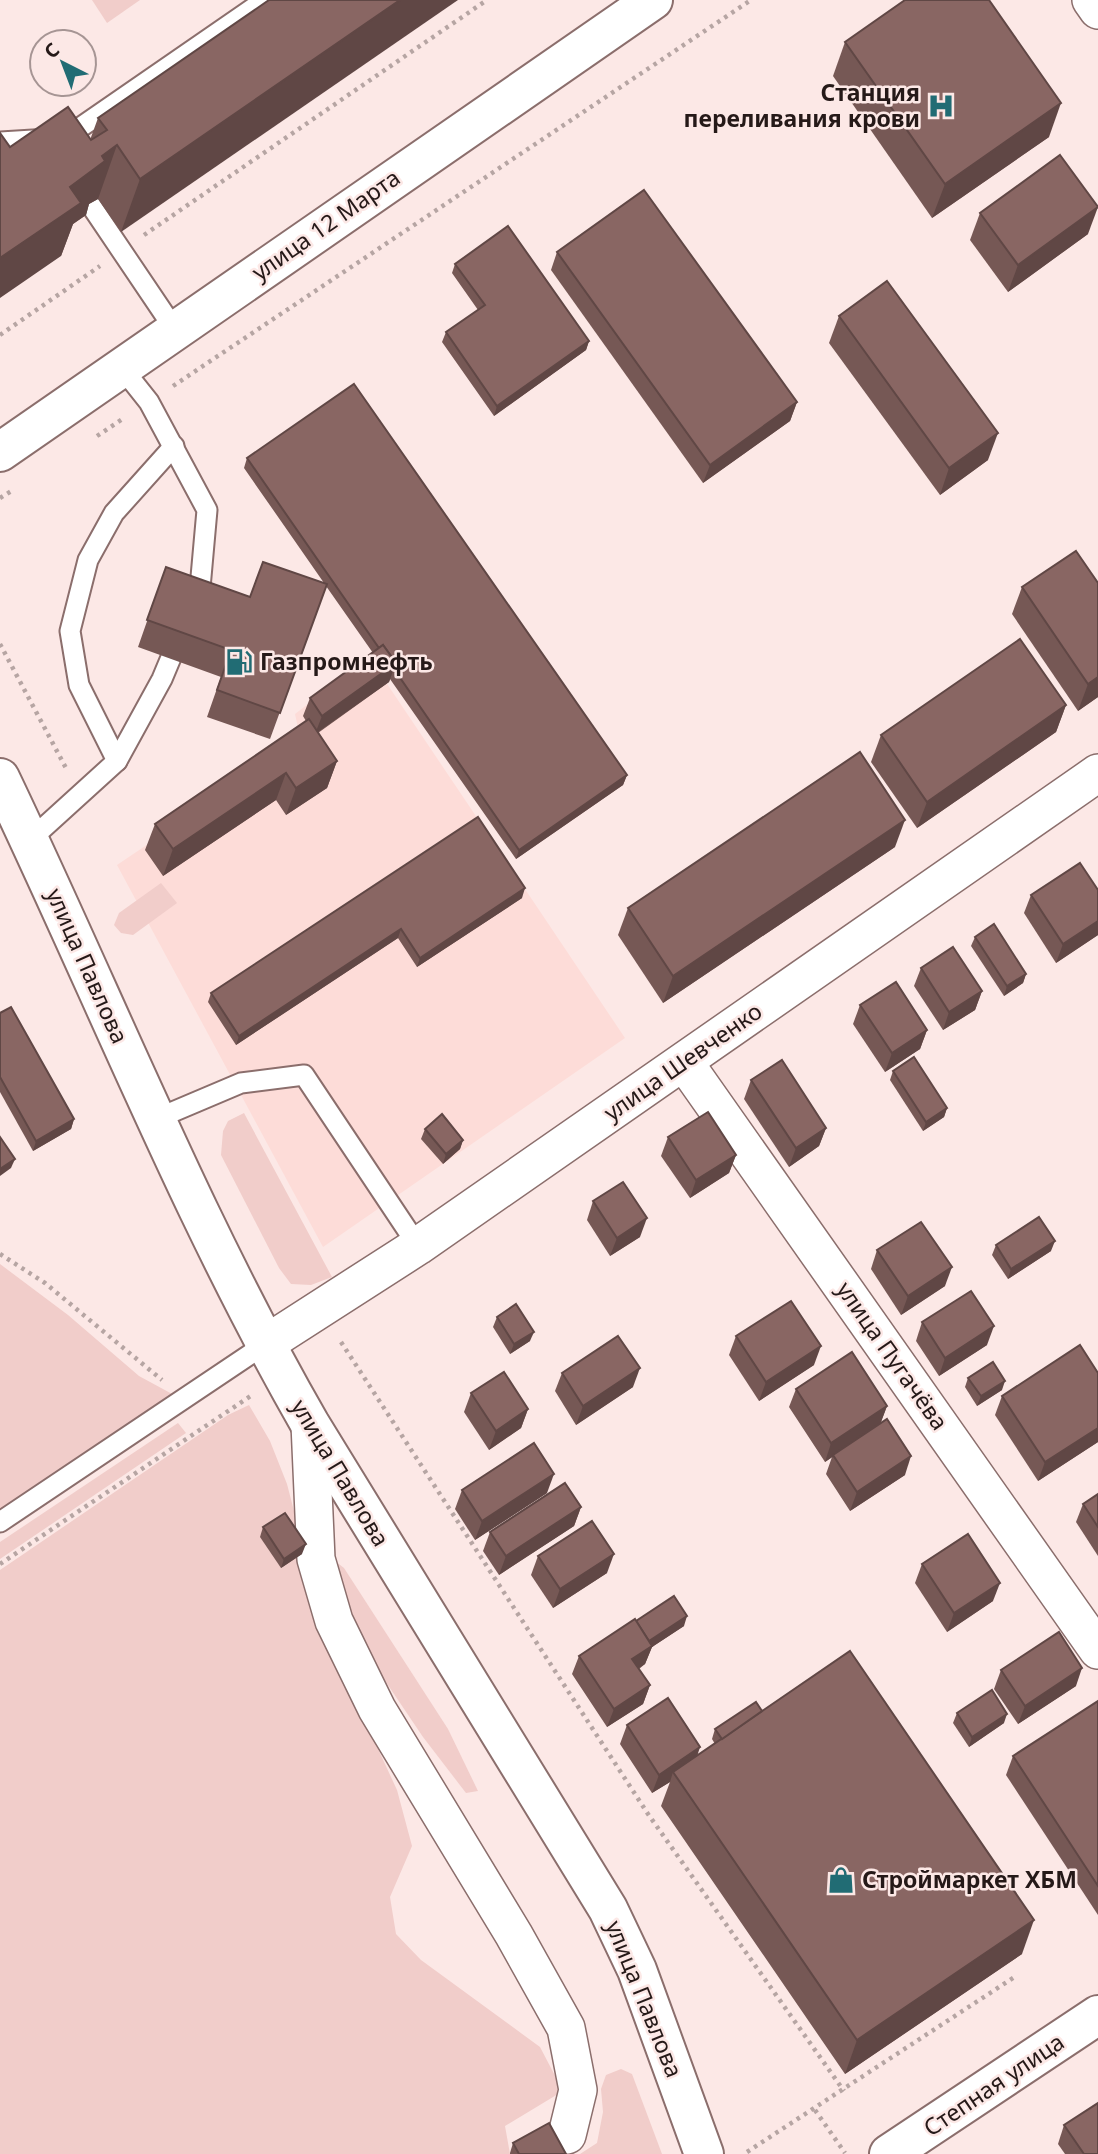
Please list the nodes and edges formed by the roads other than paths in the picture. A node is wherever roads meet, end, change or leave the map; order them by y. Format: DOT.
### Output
graph roads {
  1 [pos="265,0"];
  2 [pos="653,0"];
  3 [pos="1091,0"];
  4 [pos="1098,10"];
  5 [pos="46,139"];
  6 [pos="0,142"];
  7 [pos="60,159"];
  8 [pos="90,204"];
  9 [pos="175,330"];
  10 [pos="122,368"];
  11 [pos="174,446"];
  12 [pos="0,452"];
  13 [pos="117,761"];
  14 [pos="1098,774"];
  15 [pos="0,778"];
  16 [pos="30,840"];
  17 [pos="684,1062"];
  18 [pos="156,1119"];
  19 [pos="418,1246"];
  20 [pos="264,1345"];
  21 [pos="310,1424"];
  22 [pos="0,1522"];
  23 [pos="1098,1650"];
  24 [pos="576,1858"];
  25 [pos="1098,2015"];
  26 [pos="567,2135"];
  27 [pos="675,2154"];
  28 [pos="704,2154"];
  29 [pos="889,2154"];
  1 -- 5 [label="lane"];
  2 -- 9 [label="main road, улица 12 Марта"];
  3 -- 4 [label="street"];
  5 -- 6 [label="lane"];
  5 -- 7 [label="lane"];
  8 -- 9 [label="lane"];
  9 -- 10 [label="main road, улица 12 Марта"];
  10 -- 11 [label="lane"];
  10 -- 12 [label="main road, улица 12 Марта"];
  11 -- 13 [label="lane"];
  11 -- 13 [label="lane"];
  13 -- 16 [label="lane"];
  14 -- 17 [label="street, улица Шевченко"];
  15 -- 16 [label="main road, улица Павлова"];
  16 -- 18 [label="main road, улица Павлова"];
  17 -- 19 [label="street, улица Шевченко"];
  17 -- 23 [label="street, улица Пугачёва"];
  18 -- 19 [label="lane"];
  18 -- 20 [label="main road, улица Павлова"];
  19 -- 20 [label="street, улица Шевченко"];
  20 -- 21 [label="main road, улица Павлова"];
  20 -- 22 [label="lane"];
  21 -- 24 [label="main road, улица Павлова"];
  21 -- 26 [label="street"];
  24 -- 27 [label="main road"];
  24 -- 28 [label="main road, улица Павлова"];
  25 -- 29 [label="main road, Степная улица"];
}
